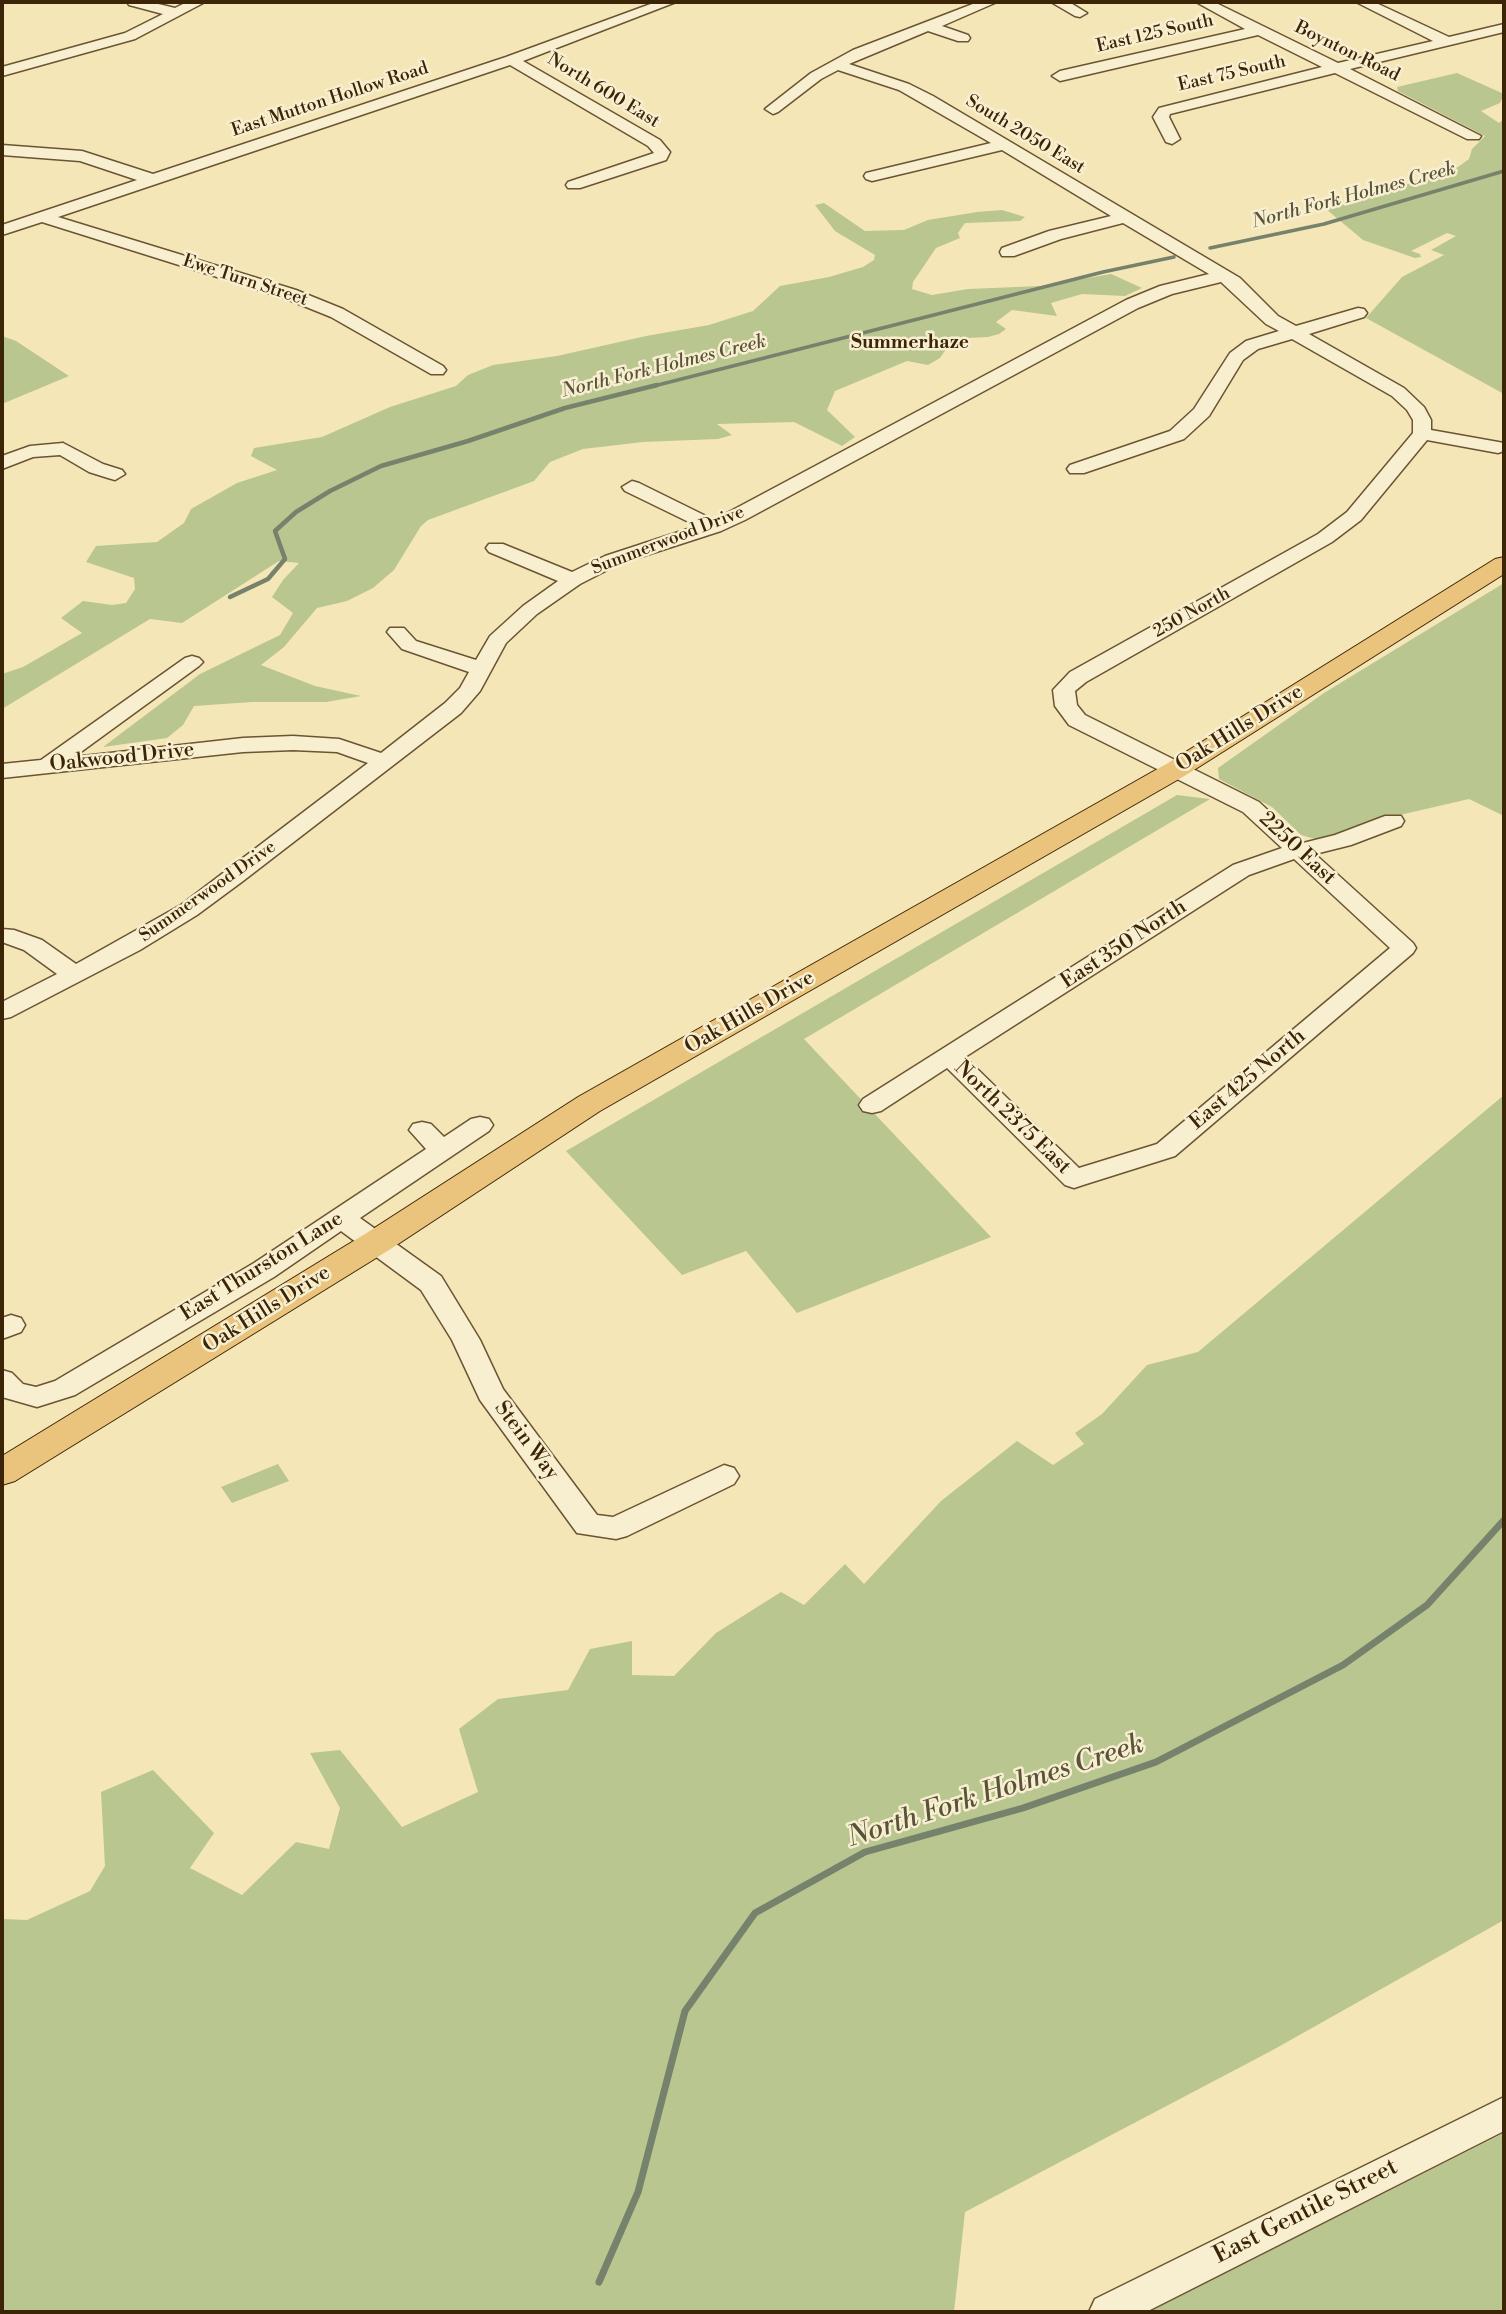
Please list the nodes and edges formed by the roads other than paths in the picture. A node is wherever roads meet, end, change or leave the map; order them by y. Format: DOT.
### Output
graph roads {
  1 [pos="134,2"];
  2 [pos="198,2"];
  3 [pos="669,2"];
  4 [pos="989,2"];
  5 [pos="1058,2"];
  6 [pos="1203,2"];
  7 [pos="1363,2"];
  8 [pos="174,12"];
  9 [pos="1080,13"];
  10 [pos="928,26"];
  11 [pos="1504,29"];
  12 [pos="1259,30"];
  13 [pos="964,38"];
  14 [pos="1448,42"];
  15 [pos="511,60"];
  16 [pos="837,65"];
  17 [pos="1338,69"];
  18 [pos="2,72"];
  19 [pos="1060,76"];
  20 [pos="773,109"];
  21 [pos="1473,136"];
  22 [pos="1172,139"];
  23 [pos="1004,145"];
  24 [pos="2,150"];
  25 [pos="872,176"];
  26 [pos="151,178"];
  27 [pos="574,185"];
  28 [pos="42,217"];
  29 [pos="1126,218"];
  30 [pos="2,230"];
  31 [pos="1008,252"];
  32 [pos="1187,254"];
  33 [pos="1223,276"];
  34 [pos="1358,313"];
  35 [pos="1293,333"];
  36 [pos="437,370"];
  37 [pos="1422,434"];
  38 [pos="1498,447"];
  39 [pos="2,463"];
  40 [pos="1077,469"];
  41 [pos="115,474"];
  42 [pos="632,487"];
  43 [pos="714,527"];
  44 [pos="496,548"];
  45 [pos="1504,564"];
  46 [pos="573,580"];
  47 [pos="397,632"];
  48 [pos="192,662"];
  49 [pos="479,668"];
  50 [pos="384,761"];
  51 [pos="47,766"];
  52 [pos="1177,769"];
  53 [pos="2,771"];
  54 [pos="1393,821"];
  55 [pos="1298,850"];
  56 [pos="6,934"];
  57 [pos="1404,948"];
  58 [pos="75,975"];
  59 [pos="2,1012"];
  60 [pos="950,1057"];
  61 [pos="872,1105"];
  62 [pos="480,1125"];
  63 [pos="422,1130"];
  64 [pos="442,1150"];
  65 [pos="1074,1179"];
  66 [pos="341,1217"];
  67 [pos="377,1242"];
  68 [pos="2,1380"];
  69 [pos="2,1472"];
  70 [pos="724,1476"];
  71 [pos="1504,2113"];
  72 [pos="1108,2312"];
  1 -- 8 [label="street"];
  2 -- 8 [label="street"];
  3 -- 15 [label="street, East Mutton Hollow Road"];
  4 -- 10 [label="street"];
  5 -- 9 [label="street"];
  6 -- 12 [label="street, Boynton Road"];
  7 -- 14 [label="street"];
  8 -- 18 [label="street"];
  10 -- 13 [label="street"];
  10 -- 16 [label="street"];
  11 -- 14 [label="street"];
  12 -- 17 [label="street, Boynton Road"];
  12 -- 19 [label="street, East 125 South"];
  14 -- 17 [label="street"];
  15 -- 26 [label="street, East Mutton Hollow Road"];
  15 -- 27 [label="street, North 600 East"];
  16 -- 20 [label="street"];
  16 -- 23 [label="street, South 2050 East"];
  17 -- 21 [label="street, Boynton Road"];
  17 -- 22 [label="street, East 75 South"];
  23 -- 25 [label="street"];
  23 -- 29 [label="street, South 2050 East"];
  24 -- 26 [label="street"];
  26 -- 28 [label="street, East Mutton Hollow Road"];
  28 -- 30 [label="street, East Mutton Hollow Road"];
  28 -- 36 [label="street, Ewe Turn Street"];
  29 -- 31 [label="street"];
  29 -- 32 [label="street, South 2050 East"];
  32 -- 33 [label="street"];
  33 -- 35 [label="street"];
  33 -- 43 [label="street, Summerwood Drive"];
  34 -- 35 [label="street"];
  35 -- 37 [label="street"];
  35 -- 40 [label="street"];
  37 -- 38 [label="street"];
  37 -- 52 [label="street, 250 North"];
  39 -- 41 [label="street"];
  42 -- 43 [label="street"];
  43 -- 46 [label="street, Summerwood Drive"];
  44 -- 46 [label="street"];
  45 -- 52 [label="main road, Oak Hills Drive"];
  46 -- 49 [label="street, Summerwood Drive"];
  47 -- 49 [label="street"];
  48 -- 51 [label="street"];
  49 -- 50 [label="street, Summerwood Drive"];
  50 -- 51 [label="street, Oakwood Drive"];
  50 -- 58 [label="street, Summerwood Drive"];
  51 -- 53 [label="street, Oakwood Drive"];
  52 -- 55 [label="street, 2250 East"];
  52 -- 67 [label="main road, Oak Hills Drive"];
  54 -- 55 [label="street, East 350 North"];
  55 -- 57 [label="street, 2250 East"];
  55 -- 60 [label="street, East 350 North"];
  56 -- 58 [label="street"];
  57 -- 65 [label="street, East 425 North"];
  58 -- 59 [label="street, Summerwood Drive"];
  60 -- 61 [label="street, East 350 North"];
  60 -- 65 [label="street, North 2375 East"];
  62 -- 64 [label="street, East Thurston Lane"];
  63 -- 64 [label="street"];
  64 -- 66 [label="street, East Thurston Lane"];
  66 -- 67 [label="street, Stein Way"];
  66 -- 68 [label="street, East Thurston Lane"];
  67 -- 69 [label="main road, Oak Hills Drive"];
  67 -- 70 [label="street, Stein Way"];
  71 -- 72 [label="street, East Gentile Street"];
}
